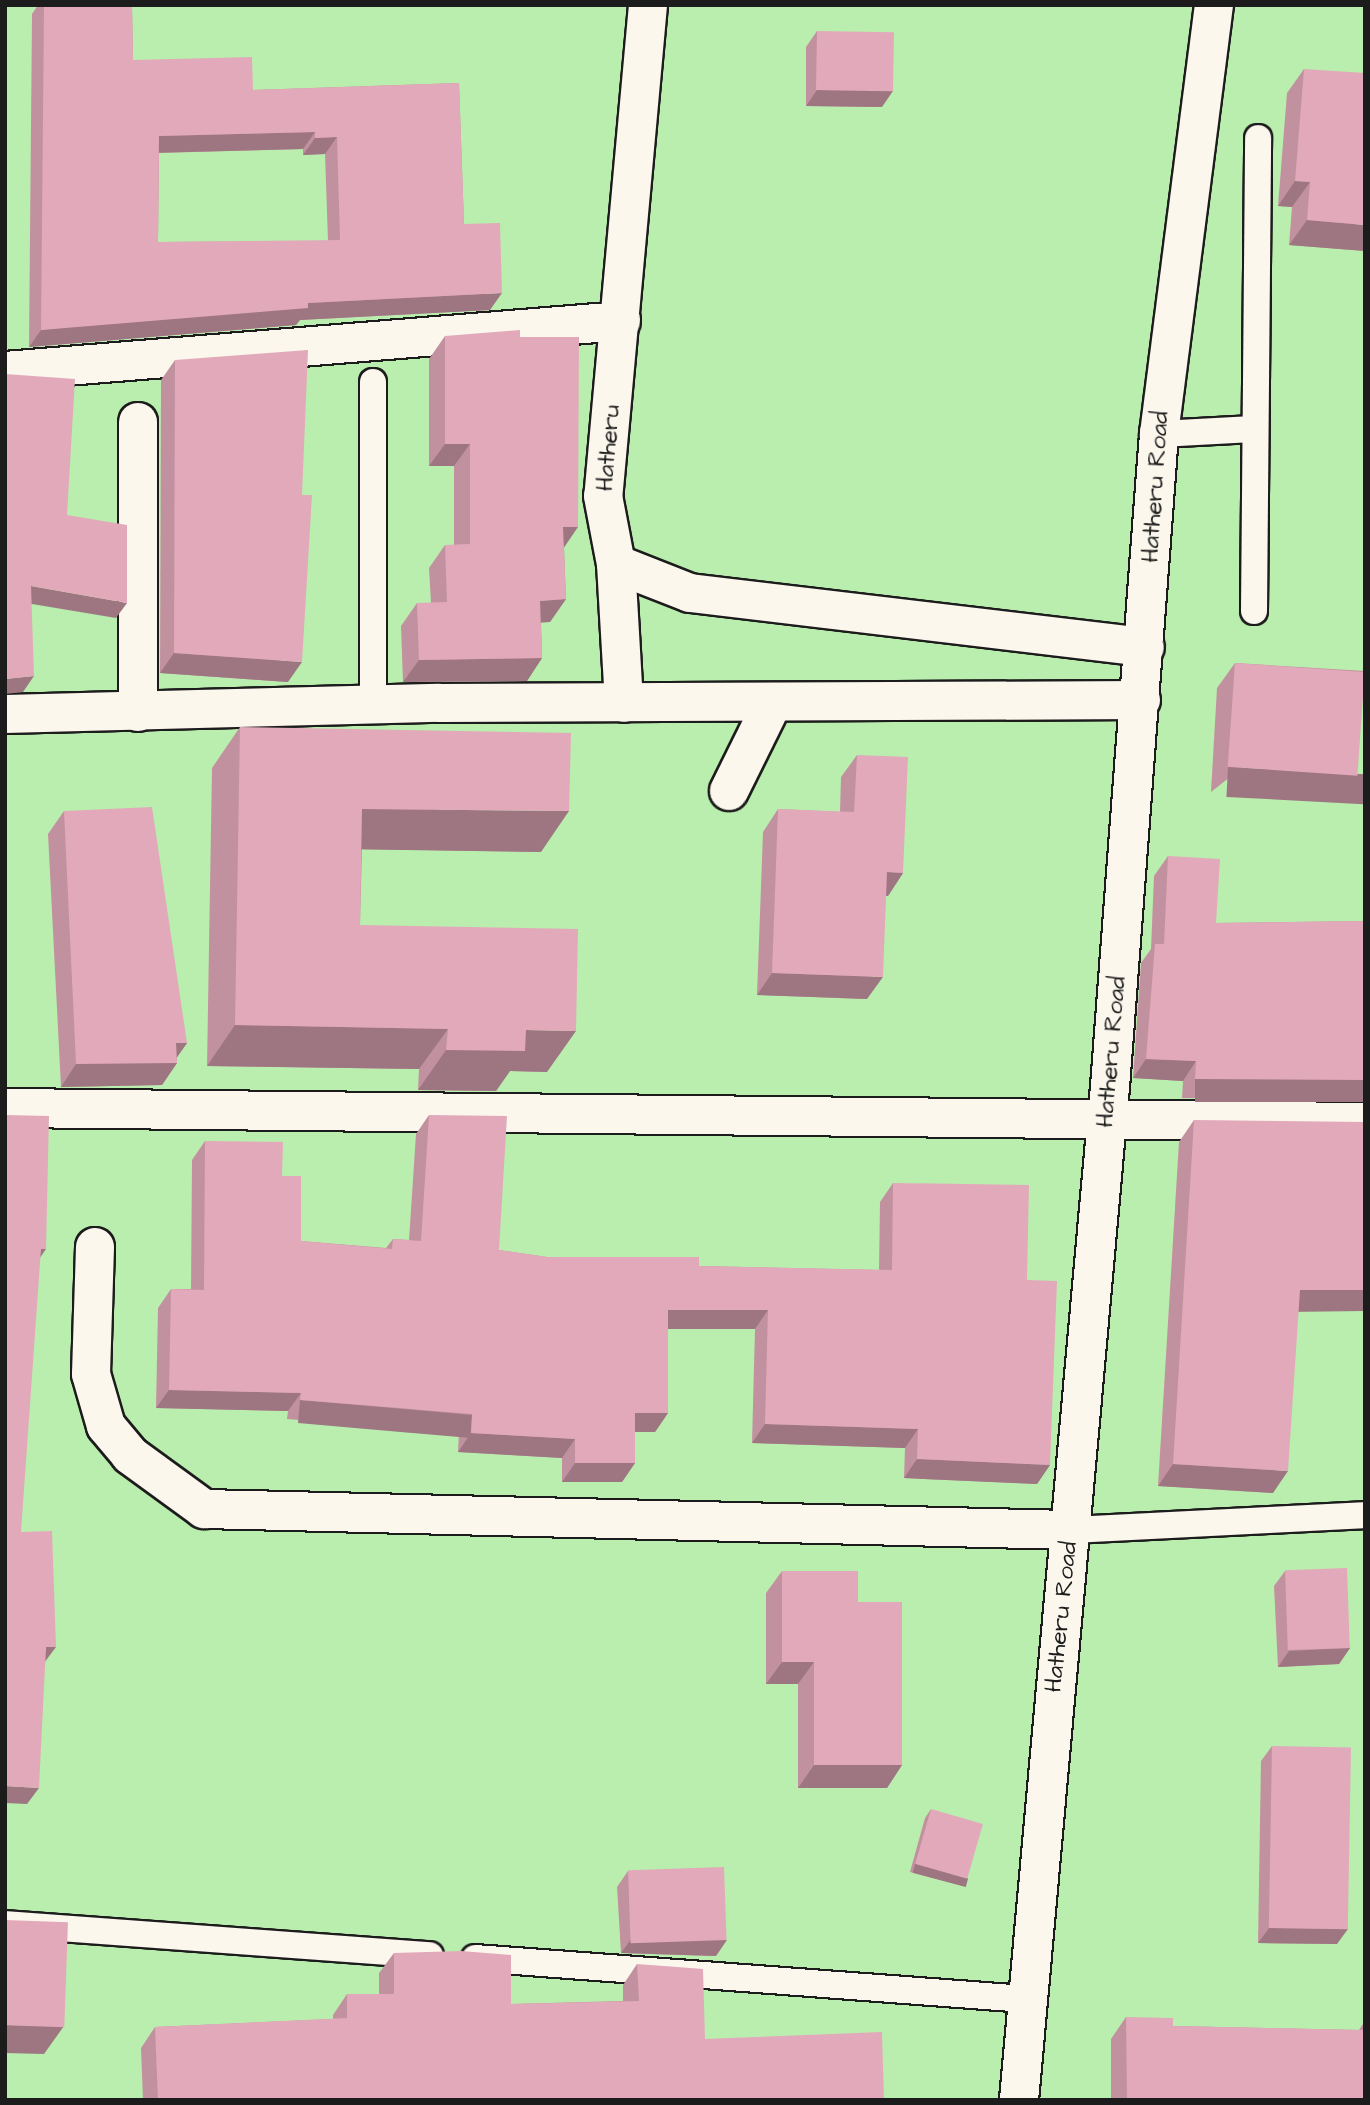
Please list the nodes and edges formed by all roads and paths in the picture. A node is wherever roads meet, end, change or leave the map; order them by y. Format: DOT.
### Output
graph roads {
  1 [pos="648,5"];
  2 [pos="1214,5"];
  3 [pos="1258,138"];
  4 [pos="621,321"];
  5 [pos="5,371"];
  6 [pos="373,382"];
  7 [pos="138,422"];
  8 [pos="1254,429"];
  9 [pos="1159,434"];
  10 [pos="617,564"];
  11 [pos="1254,611"];
  12 [pos="1145,647"];
  13 [pos="1141,700"];
  14 [pos="773,702"];
  15 [pos="624,703"];
  16 [pos="373,705"];
  17 [pos="138,712"];
  18 [pos="5,714"];
  19 [pos="729,791"];
  20 [pos="5,1108"];
  21 [pos="1107,1118"];
  22 [pos="1365,1122"];
  23 [pos="95,1247"];
  24 [pos="1365,1515"];
  25 [pos="1070,1530"];
  26 [pos="5,1924"];
  27 [pos="1025,1998"];
  28 [pos="1019,2100"];
  1 -- 4 [label="street, Hatheru"];
  2 -- 9 [label="street, Hatheru Road"];
  3 -- 8 [label="lane"];
  4 -- 5 [label="street"];
  4 -- 10 [label="street, Hatheru"];
  6 -- 16 [label="lane"];
  7 -- 17 [label="street"];
  8 -- 9 [label="lane"];
  8 -- 11 [label="lane"];
  9 -- 12 [label="street, Hatheru Road"];
  10 -- 12 [label="street"];
  10 -- 15 [label="street, Hatheru"];
  12 -- 13 [label="street, Hatheru Road"];
  13 -- 14 [label="street"];
  13 -- 21 [label="street, Hatheru Road"];
  14 -- 15 [label="street"];
  14 -- 19 [label="street"];
  15 -- 16 [label="street"];
  16 -- 17 [label="street"];
  17 -- 18 [label="street"];
  20 -- 21 [label="street"];
  21 -- 22 [label="street"];
  21 -- 25 [label="street, Hatheru Road"];
  23 -- 25 [label="street"];
  24 -- 25 [label="lane"];
  25 -- 27 [label="street, Hatheru Road"];
  26 -- 27 [label="lane"];
  27 -- 28 [label="street, Hatheru Road"];
}
